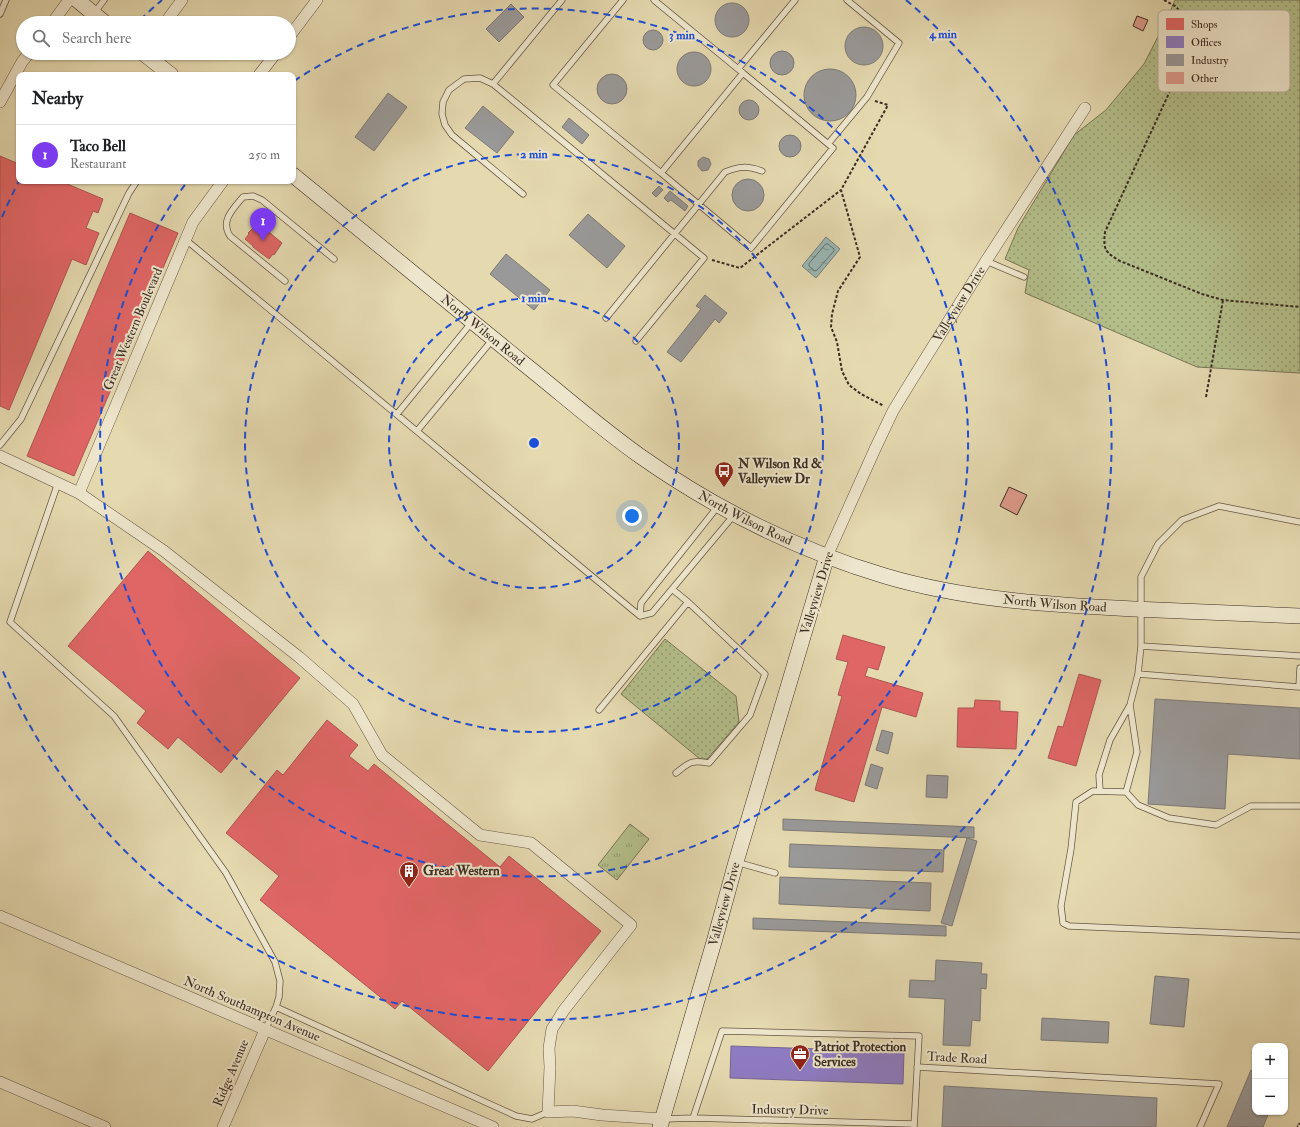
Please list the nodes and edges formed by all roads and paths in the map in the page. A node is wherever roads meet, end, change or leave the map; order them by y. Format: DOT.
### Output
graph roads {
  1 [pos="6,0"];
  2 [pos="69,0"];
  3 [pos="77,0"];
  4 [pos="104,0"];
  5 [pos="182,0"];
  6 [pos="318,0"];
  7 [pos="562,0"];
  8 [pos="623,0"];
  9 [pos="654,0"];
  10 [pos="795,0"];
  11 [pos="847,0"];
  12 [pos="1164,0"];
  13 [pos="1179,10"];
  14 [pos="0,14"];
  15 [pos="94,14"];
  16 [pos="57,16"];
  17 [pos="97,16"];
  18 [pos="170,16"];
  19 [pos="296,27"];
  20 [pos="24,60"];
  21 [pos="153,60"];
  22 [pos="271,60"];
  23 [pos="741,71"];
  24 [pos="16,72"];
  25 [pos="167,72"];
  26 [pos="261,72"];
  27 [pos="16,73"];
  28 [pos="494,84"];
  29 [pos="1170,92"];
  30 [pos="867,97"];
  31 [pos="0,102"];
  32 [pos="1085,108"];
  33 [pos="828,144"];
  34 [pos="762,171"];
  35 [pos="661,173"];
  36 [pos="296,177"];
  37 [pos="135,184"];
  38 [pos="221,184"];
  39 [pos="841,190"];
  40 [pos="523,194"];
  41 [pos="698,205"];
  42 [pos="675,233"];
  43 [pos="186,240"];
  44 [pos="704,258"];
  45 [pos="334,259"];
  46 [pos="986,260"];
  47 [pos="1024,277"];
  48 [pos="285,281"];
  49 [pos="1223,300"];
  50 [pos="1300,307"];
  51 [pos="606,318"];
  52 [pos="472,322"];
  53 [pos="492,339"];
  54 [pos="636,341"];
  55 [pos="1206,397"];
  56 [pos="894,412"];
  57 [pos="397,414"];
  58 [pos="417,431"];
  59 [pos="0,445"];
  60 [pos="0,456"];
  61 [pos="58,483"];
  62 [pos="79,493"];
  63 [pos="719,505"];
  64 [pos="735,514"];
  65 [pos="1300,522"];
  66 [pos="827,556"];
  67 [pos="672,589"];
  68 [pos="688,602"];
  69 [pos="1140,609"];
  70 [pos="640,616"];
  71 [pos="1300,616"];
  72 [pos="1141,646"];
  73 [pos="1300,656"];
  74 [pos="1300,668"];
  75 [pos="1138,674"];
  76 [pos="1130,705"];
  77 [pos="599,710"];
  78 [pos="676,773"];
  79 [pos="1100,791"];
  80 [pos="1126,792"];
  81 [pos="1300,806"];
  82 [pos="736,862"];
  83 [pos="775,873"];
  84 [pos="0,916"];
  85 [pos="1300,936"];
  86 [pos="276,1008"];
  87 [pos="265,1030"];
  88 [pos="917,1067"];
  89 [pos="0,1082"];
  90 [pos="548,1112"];
  91 [pos="693,1118"];
  92 [pos="661,1123"];
  93 [pos="914,1125"];
  94 [pos="105,1127"];
  95 [pos="223,1127"];
  96 [pos="492,1127"];
  97 [pos="1200,1127"];
  1 -- 14 [label="lane"];
  2 -- 16 [label="street"];
  3 -- 15 [label="main road"];
  4 -- 15 [label="lane"];
  5 -- 18 [label="street"];
  6 -- 19 [label="street"];
  7 -- 28 [label="lane"];
  8 -- 35 [label="lane"];
  9 -- 23 [label="lane"];
  10 -- 23 [label="lane"];
  11 -- 30 [label="lane"];
  12 -- 13 [label="path"];
  15 -- 17 [label="main road"];
  20 -- 24 [label="street"];
  21 -- 25 [label="main road"];
  22 -- 26 [label="street"];
  23 -- 33 [label="lane"];
  23 -- 35 [label="lane"];
  27 -- 31 [label="street"];
  28 -- 40 [label="lane"];
  28 -- 42 [label="lane"];
  29 -- 49 [label="path"];
  30 -- 33 [label="lane"];
  30 -- 39 [label="path"];
  32 -- 46 [label="street, Valleyview Drive"];
  33 -- 41 [label="lane"];
  34 -- 41 [label="lane"];
  35 -- 41 [label="lane"];
  36 -- 52 [label="main road, North Wilson Road"];
  37 -- 59 [label="lane"];
  38 -- 43 [label="street, Great Western Boulevard"];
  39 -- 44 [label="path"];
  39 -- 56 [label="path"];
  41 -- 42 [label="lane"];
  42 -- 44 [label="lane"];
  42 -- 51 [label="lane"];
  43 -- 57 [label="lane"];
  43 -- 62 [label="street, Great Western Boulevard"];
  44 -- 54 [label="lane"];
  45 -- 48 [label="lane"];
  46 -- 47 [label="lane"];
  46 -- 56 [label="street, Valleyview Drive"];
  49 -- 50 [label="path"];
  49 -- 55 [label="path"];
  52 -- 53 [label="main road, North Wilson Road"];
  52 -- 57 [label="lane"];
  53 -- 58 [label="lane"];
  53 -- 63 [label="main road, North Wilson Road"];
  56 -- 66 [label="street, Valleyview Drive"];
  57 -- 58 [label="lane"];
  58 -- 70 [label="lane"];
  60 -- 61 [label="street"];
  61 -- 62 [label="street"];
  61 -- 86 [label="lane"];
  62 -- 90 [label="street"];
  63 -- 64 [label="main road, North Wilson Road"];
  63 -- 70 [label="lane"];
  64 -- 66 [label="main road, North Wilson Road"];
  64 -- 67 [label="lane"];
  65 -- 69 [label="lane"];
  66 -- 69 [label="main road, North Wilson Road"];
  66 -- 82 [label="main road, Valleyview Drive"];
  67 -- 68 [label="lane"];
  67 -- 70 [label="lane"];
  68 -- 77 [label="lane"];
  68 -- 78 [label="lane"];
  69 -- 71 [label="main road, North Wilson Road"];
  69 -- 72 [label="lane"];
  72 -- 73 [label="lane"];
  72 -- 75 [label="lane"];
  74 -- 75 [label="lane"];
  75 -- 76 [label="lane"];
  76 -- 79 [label="lane"];
  76 -- 80 [label="lane"];
  79 -- 80 [label="lane"];
  79 -- 85 [label="lane"];
  80 -- 81 [label="lane"];
  82 -- 83 [label="lane"];
  82 -- 92 [label="main road, Valleyview Drive"];
  84 -- 87 [label="street, North Southampton Avenue"];
  86 -- 87 [label="lane"];
  86 -- 90 [label="lane"];
  87 -- 95 [label="street, Ridge Avenue"];
  87 -- 96 [label="street, North Southampton Avenue"];
  88 -- 91 [label="lane, Trade Road"];
  88 -- 93 [label="lane"];
  88 -- 97 [label="lane, Trade Road"];
  89 -- 94 [label="street"];
  90 -- 92 [label="street"];
  91 -- 92 [label="lane, Industry Drive"];
  91 -- 93 [label="lane, Industry Drive"];
}
